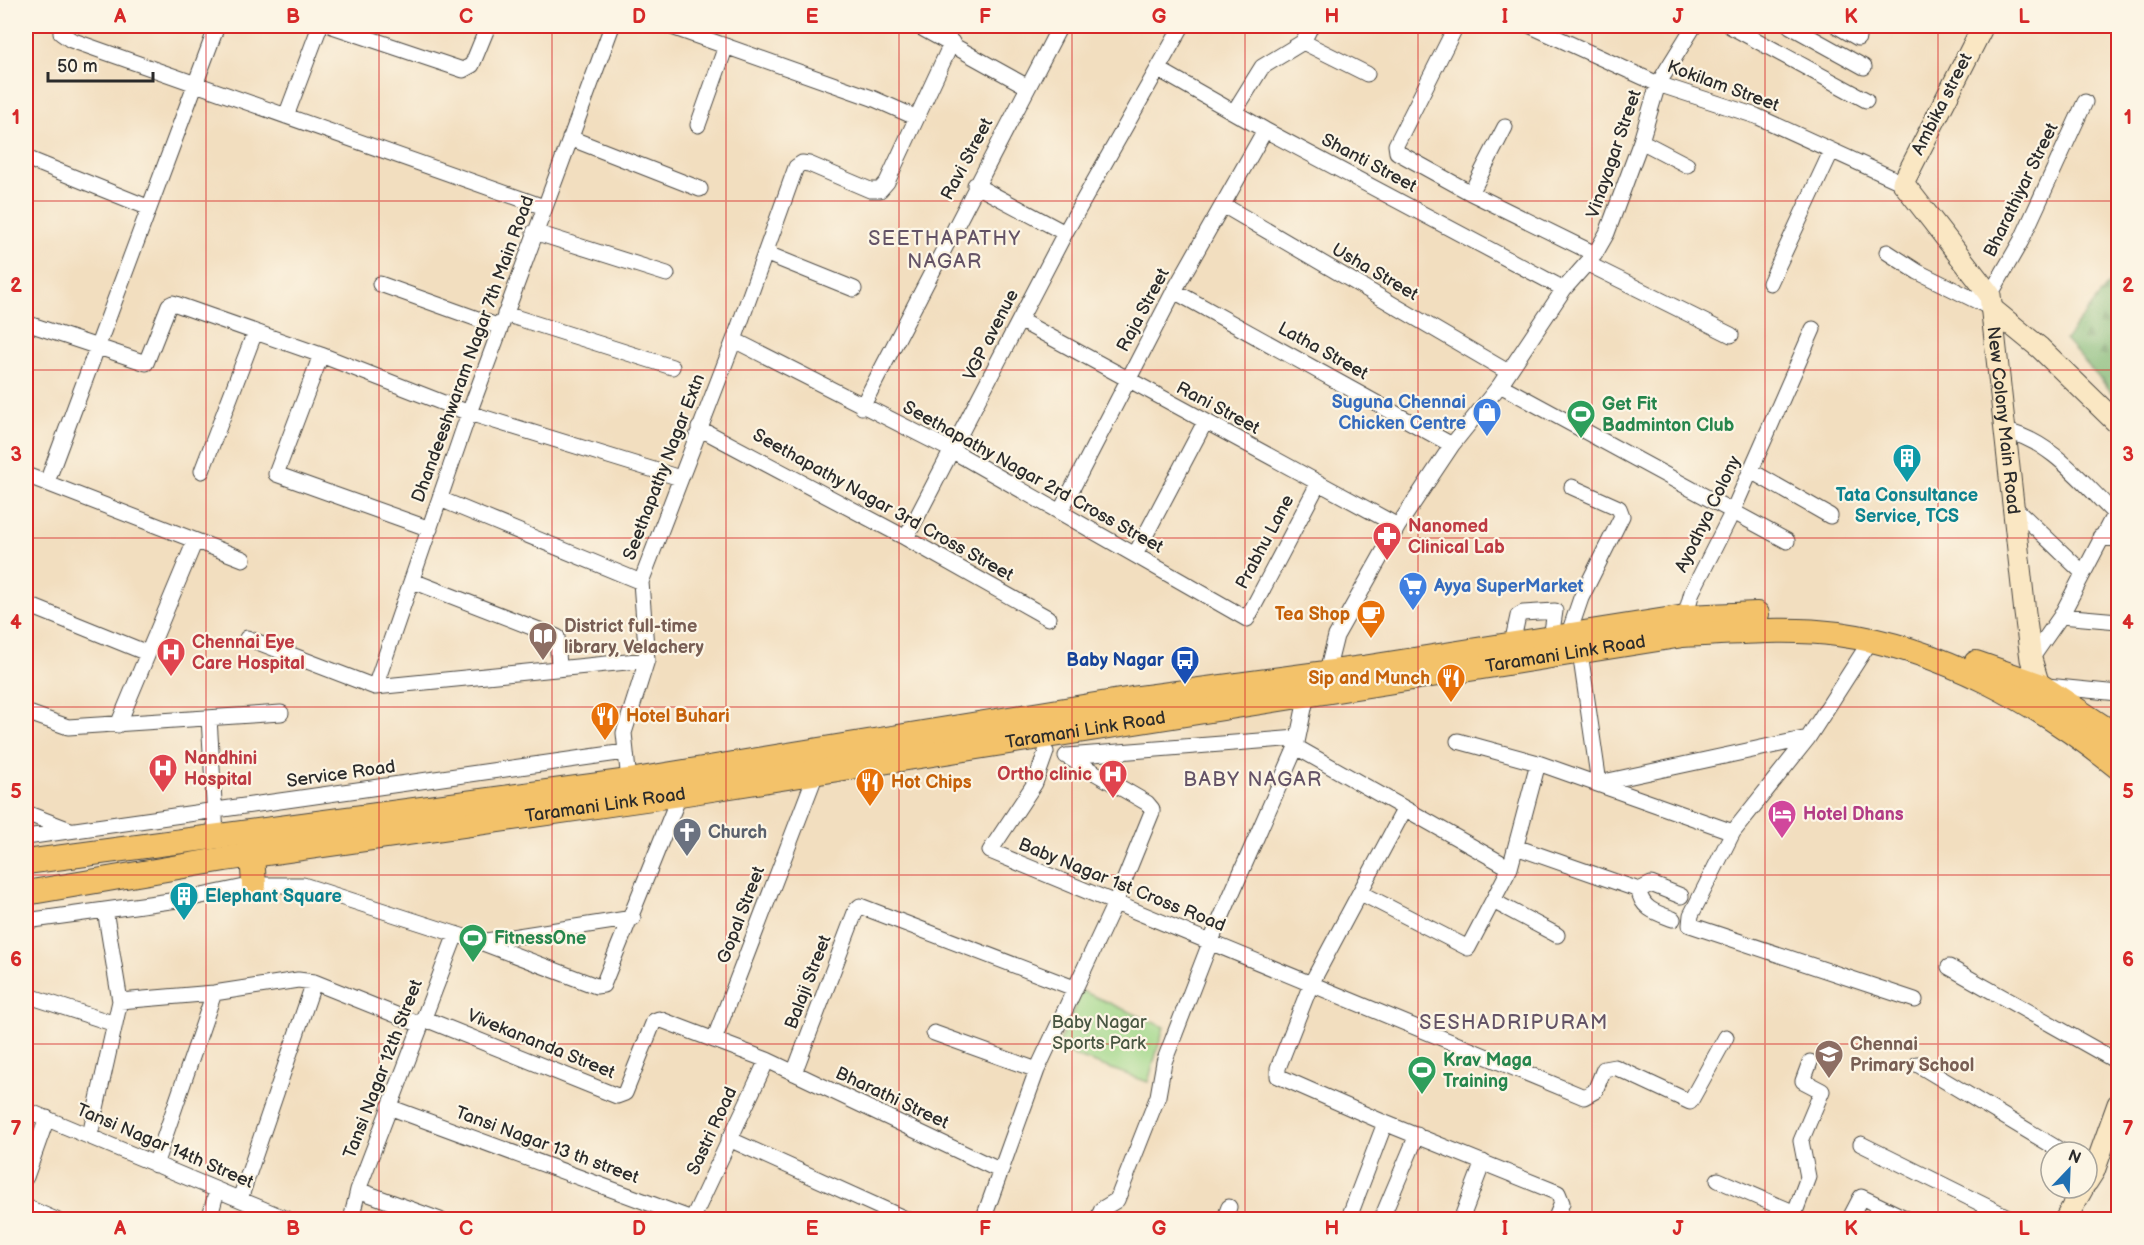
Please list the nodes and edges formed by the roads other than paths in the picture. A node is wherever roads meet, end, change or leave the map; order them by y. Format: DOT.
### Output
graph roads {
  1 [pos="61,26"];
  2 [pos="217,26"];
  3 [pos="320,26"];
  4 [pos="332,26"];
  5 [pos="488,26"];
  6 [pos="612,26"];
  7 [pos="669,26"];
  8 [pos="918,26"];
  9 [pos="1060,26"];
  10 [pos="1182,26"];
  11 [pos="1311,26"];
  12 [pos="1456,26"];
  13 [pos="1531,26"];
  14 [pos="1694,26"];
  15 [pos="1730,26"];
  16 [pos="1790,26"];
  17 [pos="1837,26"];
  18 [pos="1983,26"];
  19 [pos="1858,38"];
  20 [pos="952,42"];
  21 [pos="1303,42"];
  22 [pos="726,46"];
  23 [pos="1864,67"];
  24 [pos="1158,69"];
  25 [pos="1367,74"];
  26 [pos="195,84"];
  27 [pos="1659,84"];
  28 [pos="1028,87"];
  29 [pos="1866,100"];
  30 [pos="2085,102"];
  31 [pos="1234,112"];
  32 [pos="286,116"];
  33 [pos="915,117"];
  34 [pos="698,125"];
  35 [pos="1505,127"];
  36 [pos="1265,130"];
  37 [pos="570,138"];
  38 [pos="1641,141"];
  39 [pos="1831,152"];
  40 [pos="26,158"];
  41 [pos="1687,165"];
  42 [pos="1903,183"];
  43 [pos="975,185"];
  44 [pos="700,189"];
  45 [pos="1471,193"];
  46 [pos="1223,205"];
  47 [pos="147,207"];
  48 [pos="544,207"];
  49 [pos="534,232"];
  50 [pos="1065,233"];
  51 [pos="1887,252"];
  52 [pos="765,253"];
  53 [pos="1591,259"];
  54 [pos="667,274"];
  55 [pos="1770,283"];
  56 [pos="380,284"];
  57 [pos="854,289"];
  58 [pos="1564,289"];
  59 [pos="1174,291"];
  60 [pos="1991,301"];
  61 [pos="503,321"];
  62 [pos="1021,321"];
  63 [pos="26,323"];
  64 [pos="1812,329"];
  65 [pos="255,332"];
  66 [pos="1731,335"];
  67 [pos="734,340"];
  68 [pos="97,347"];
  69 [pos="321,355"];
  70 [pos="672,367"];
  71 [pos="1504,378"];
  72 [pos="1128,381"];
  73 [pos="862,407"];
  74 [pos="469,413"];
  75 [pos="1204,422"];
  76 [pos="2118,424"];
  77 [pos="699,428"];
  78 [pos="2005,431"];
  79 [pos="1452,445"];
  80 [pos="953,451"];
  81 [pos="202,471"];
  82 [pos="1750,471"];
  83 [pos="26,475"];
  84 [pos="680,478"];
  85 [pos="47,482"];
  86 [pos="1318,484"];
  87 [pos="1572,487"];
  88 [pos="440,499"];
  89 [pos="2013,506"];
  90 [pos="2116,510"];
  91 [pos="1060,512"];
  92 [pos="1732,513"];
  93 [pos="1830,516"];
  94 [pos="1398,526"];
  95 [pos="430,529"];
  96 [pos="2100,537"];
  97 [pos="906,538"];
  98 [pos="2118,539"];
  99 [pos="195,541"];
  100 [pos="1787,541"];
  101 [pos="1135,555"];
  102 [pos="243,559"];
  103 [pos="2082,572"];
  104 [pos="412,581"];
  105 [pos="641,582"];
  106 [pos="26,604"];
  107 [pos="1579,605"];
  108 [pos="1555,611"];
  109 [pos="2061,616"];
  110 [pos="1048,618"];
  111 [pos="1247,619"];
  112 [pos="2118,621"];
  113 [pos="1686,626"];
  114 [pos="247,638"];
  115 [pos="1871,640"];
  116 [pos="1566,642"];
  117 [pos="1512,644"];
  118 [pos="147,653"];
  119 [pos="2031,659"];
  120 [pos="647,660"];
  121 [pos="559,667"];
  122 [pos="1327,672"];
  123 [pos="2039,685"];
  124 [pos="375,687"];
  125 [pos="2118,693"];
  126 [pos="1307,694"];
  127 [pos="26,712"];
  128 [pos="281,713"];
  129 [pos="209,718"];
  130 [pos="1079,720"];
  131 [pos="118,724"];
  132 [pos="1808,738"];
  133 [pos="2118,738"];
  134 [pos="1458,741"];
  135 [pos="1297,742"];
  136 [pos="1043,744"];
  137 [pos="625,753"];
  138 [pos="1066,756"];
  139 [pos="1538,763"];
  140 [pos="2118,767"];
  141 [pos="817,771"];
  142 [pos="629,781"];
  143 [pos="1599,783"];
  144 [pos="680,794"];
  145 [pos="216,810"];
  146 [pos="1404,810"];
  147 [pos="26,813"];
  148 [pos="250,831"];
  149 [pos="74,832"];
  150 [pos="1732,832"];
  151 [pos="216,835"];
  152 [pos="26,837"];
  153 [pos="135,842"];
  154 [pos="1516,847"];
  155 [pos="252,856"];
  156 [pos="26,862"];
  157 [pos="192,865"];
  158 [pos="1510,868"];
  159 [pos="26,875"];
  160 [pos="254,885"];
  161 [pos="1639,890"];
  162 [pos="26,893"];
  163 [pos="1361,893"];
  164 [pos="1681,896"];
  165 [pos="1493,901"];
  166 [pos="1115,903"];
  167 [pos="105,910"];
  168 [pos="633,918"];
  169 [pos="1673,919"];
  170 [pos="26,921"];
  171 [pos="456,934"];
  172 [pos="1557,935"];
  173 [pos="480,942"];
  174 [pos="1210,943"];
  175 [pos="1949,967"];
  176 [pos="314,982"];
  177 [pos="1311,984"];
  178 [pos="1074,988"];
  179 [pos="214,993"];
  180 [pos="26,995"];
  181 [pos="1915,1000"];
  182 [pos="120,1001"];
  183 [pos="422,1022"];
  184 [pos="115,1024"];
  185 [pos="934,1033"];
  186 [pos="1726,1037"];
  187 [pos="714,1040"];
  188 [pos="767,1060"];
  189 [pos="1810,1062"];
  190 [pos="2118,1062"];
  191 [pos="1917,1064"];
  192 [pos="1037,1070"];
  193 [pos="794,1073"];
  194 [pos="2118,1104"];
  195 [pos="389,1107"];
  196 [pos="26,1110"];
  197 [pos="47,1118"];
  198 [pos="1384,1123"];
  199 [pos="90,1135"];
  200 [pos="1417,1135"];
  201 [pos="729,1138"];
  202 [pos="2042,1140"];
  203 [pos="1861,1144"];
  204 [pos="2099,1150"];
  205 [pos="1483,1162"];
  206 [pos="155,1165"];
  207 [pos="1000,1171"];
  208 [pos="26,1178"];
  209 [pos="1718,1180"];
  210 [pos="218,1190"];
  211 [pos="358,1190"];
  212 [pos="240,1199"];
  213 [pos="2076,1200"];
  214 [pos="26,1207"];
  215 [pos="1793,1216"];
  216 [pos="692,1219"];
  217 [pos="56,1220"];
  218 [pos="209,1220"];
  219 [pos="289,1220"];
  220 [pos="351,1220"];
  221 [pos="440,1220"];
  222 [pos="908,1220"];
  223 [pos="983,1220"];
  224 [pos="1097,1220"];
  225 [pos="1348,1220"];
  226 [pos="1381,1220"];
  227 [pos="1461,1220"];
  228 [pos="1555,1220"];
  229 [pos="1849,1220"];
  230 [pos="1910,1220"];
  231 [pos="2014,1220"];
  232 [pos="2065,1220"];
  1 -- 26 [label="street"];
  2 -- 26 [label="street"];
  3 -- 32 [label="street"];
  4 -- 5 [label="street"];
  6 -- 37 [label="street, Dhandeeshwaram Nagar 7th Main Road"];
  7 -- 22 [label="street"];
  8 -- 20 [label="street"];
  9 -- 28 [label="street, Ravi Street"];
  10 -- 24 [label="street, VGP avenue"];
  11 -- 21 [label="street"];
  12 -- 45 [label="street"];
  13 -- 27 [label="street, Kokilam Street"];
  14 -- 27 [label="street, Vinayagar Street"];
  15 -- 29 [label="street"];
  16 -- 23 [label="street"];
  17 -- 19 [label="street"];
  18 -- 42 [label="street, Ambika street"];
  20 -- 28 [label="street"];
  20 -- 33 [label="street"];
  21 -- 25 [label="street"];
  21 -- 31 [label="street"];
  22 -- 33 [label="street"];
  22 -- 34 [label="street"];
  24 -- 31 [label="street, Shanti Street"];
  24 -- 50 [label="street, VGP avenue"];
  26 -- 32 [label="street"];
  26 -- 47 [label="street"];
  27 -- 38 [label="street, Vinayagar Street"];
  27 -- 39 [label="street, Kokilam Street"];
  28 -- 43 [label="street, Ravi Street"];
  30 -- 60 [label="street, Bharathiyar Street"];
  31 -- 36 [label="street, Shanti Street"];
  32 -- 48 [label="street"];
  33 -- 52 [label="street, Seethapathy Nagar Extn"];
  35 -- 45 [label="street"];
  36 -- 46 [label="street, Raja Street"];
  36 -- 58 [label="street, Shanti Street"];
  37 -- 44 [label="street"];
  37 -- 48 [label="street, Dhandeeshwaram Nagar 7th Main Road"];
  38 -- 41 [label="street"];
  38 -- 53 [label="street, Vinayagar Street"];
  39 -- 42 [label="street, Kokilam Street"];
  39 -- 55 [label="street"];
  40 -- 47 [label="street"];
  42 -- 60 [label="street"];
  43 -- 50 [label="street"];
  43 -- 73 [label="street, Ravi Street"];
  45 -- 53 [label="street"];
  46 -- 59 [label="street, Raja Street"];
  46 -- 71 [label="street, Usha Street"];
  47 -- 68 [label="street"];
  48 -- 49 [label="street, Dhandeeshwaram Nagar 7th Main Road"];
  49 -- 54 [label="street"];
  49 -- 61 [label="street, Dhandeeshwaram Nagar 7th Main Road"];
  50 -- 62 [label="street, VGP avenue"];
  51 -- 60 [label="street"];
  52 -- 57 [label="street"];
  52 -- 67 [label="street, Seethapathy Nagar Extn"];
  53 -- 58 [label="street, Vinayagar Street"];
  53 -- 66 [label="street"];
  56 -- 61 [label="street"];
  58 -- 71 [label="street, Vinayagar Street"];
  59 -- 72 [label="street, Raja Street"];
  59 -- 79 [label="street, Latha Street"];
  60 -- 76 [label="street"];
  60 -- 78 [label="street, New Colony Main Road"];
  61 -- 70 [label="street"];
  61 -- 74 [label="street, Dhandeeshwaram Nagar 7th Main Road"];
  62 -- 72 [label="street, Rani Street"];
  62 -- 80 [label="street, VGP avenue"];
  63 -- 68 [label="street"];
  64 -- 82 [label="street, Ayodhya Colony"];
  65 -- 68 [label="street"];
  65 -- 69 [label="street"];
  65 -- 81 [label="street"];
  67 -- 73 [label="street, Seethapathy Nagar 2rd Cross Street"];
  67 -- 77 [label="street, Seethapathy Nagar Extn"];
  68 -- 85 [label="street"];
  69 -- 74 [label="street"];
  69 -- 95 [label="street"];
  71 -- 79 [label="street, Vinayagar Street"];
  71 -- 92 [label="street, Usha Street"];
  72 -- 75 [label="street, Rani Street"];
  72 -- 91 [label="street, Raja Street"];
  73 -- 80 [label="street, Seethapathy Nagar 2rd Cross Street"];
  74 -- 84 [label="street"];
  74 -- 88 [label="street, Dhandeeshwaram Nagar 7th Main Road"];
  75 -- 86 [label="street, Rani Street"];
  75 -- 101 [label="street"];
  77 -- 84 [label="street, Seethapathy Nagar Extn"];
  77 -- 97 [label="street, Seethapathy Nagar 3rd Cross Street"];
  78 -- 89 [label="street, New Colony Main Road"];
  78 -- 90 [label="street"];
  79 -- 94 [label="street, Vinayagar Street"];
  80 -- 91 [label="street, Seethapathy Nagar 2rd Cross Street"];
  80 -- 97 [label="street, VGP avenue"];
  82 -- 92 [label="street, Ayodhya Colony"];
  82 -- 93 [label="street"];
  83 -- 85 [label="street"];
  84 -- 105 [label="street, Seethapathy Nagar Extn"];
  85 -- 99 [label="street"];
  86 -- 94 [label="street, Rani Street"];
  86 -- 111 [label="street, Prabhu Lane"];
  87 -- 107 [label="street"];
  88 -- 95 [label="street, Dhandeeshwaram Nagar 7th Main Road"];
  88 -- 105 [label="street"];
  89 -- 103 [label="street"];
  89 -- 119 [label="street, New Colony Main Road"];
  90 -- 96 [label="street"];
  91 -- 101 [label="street, Seethapathy Nagar 2rd Cross Street"];
  92 -- 100 [label="street, Usha Street"];
  92 -- 113 [label="street, Ayodhya Colony"];
  94 -- 122 [label="street, Vinayagar Street"];
  95 -- 104 [label="street, Dhandeeshwaram Nagar 7th Main Road"];
  96 -- 98 [label="street"];
  96 -- 103 [label="street"];
  97 -- 110 [label="street, Seethapathy Nagar 3rd Cross Street"];
  99 -- 102 [label="street"];
  99 -- 118 [label="street"];
  101 -- 111 [label="street, Seethapathy Nagar 2rd Cross Street"];
  103 -- 109 [label="street"];
  104 -- 121 [label="street"];
  104 -- 124 [label="street, Dhandeeshwaram Nagar 7th Main Road"];
  105 -- 120 [label="street, Seethapathy Nagar Extn"];
  106 -- 118 [label="street"];
  107 -- 108 [label="street"];
  107 -- 116 [label="street"];
  108 -- 116 [label="street"];
  108 -- 117 [label="street"];
  109 -- 112 [label="street"];
  109 -- 119 [label="street"];
  113 -- 115 [label="main road, Taramani Link Road"];
  113 -- 116 [label="main road, Taramani Link Road"];
  113 -- 123 [label="main road, Taramani Link Road"];
  114 -- 124 [label="street"];
  115 -- 132 [label="street"];
  115 -- 140 [label="main road, Taramani Link Road"];
  116 -- 117 [label="main road, Taramani Link Road"];
  116 -- 126 [label="main road, Taramani Link Road"];
  116 -- 143 [label="street"];
  117 -- 122 [label="main road, Taramani Link Road"];
  118 -- 131 [label="street"];
  119 -- 123 [label="street, New Colony Main Road"];
  120 -- 121 [label="street"];
  120 -- 137 [label="street, Seethapathy Nagar Extn"];
  121 -- 124 [label="street"];
  122 -- 130 [label="main road, Taramani Link Road"];
  123 -- 125 [label="street"];
  123 -- 133 [label="main road, Taramani Link Road"];
  126 -- 130 [label="main road, Taramani Link Road"];
  126 -- 135 [label="street"];
  127 -- 131 [label="street"];
  128 -- 129 [label="street"];
  129 -- 131 [label="street"];
  129 -- 145 [label="street"];
  130 -- 136 [label="main road, Taramani Link Road"];
  130 -- 142 [label="main road, Taramani Link Road"];
  132 -- 143 [label="street"];
  132 -- 150 [label="street"];
  134 -- 139 [label="street"];
  135 -- 138 [label="street"];
  135 -- 146 [label="street"];
  135 -- 174 [label="street"];
  136 -- 138 [label="street"];
  136 -- 141 [label="main road, Taramani Link Road"];
  136 -- 166 [label="street, Baby Nagar 1st Cross Road"];
  137 -- 142 [label="street, Seethapathy Nagar Extn"];
  137 -- 145 [label="street, Service Road"];
  138 -- 166 [label="street"];
  139 -- 143 [label="street"];
  139 -- 154 [label="street"];
  141 -- 144 [label="main road, Taramani Link Road"];
  141 -- 187 [label="street, Gopal Street"];
  142 -- 148 [label="main road, Taramani Link Road"];
  143 -- 150 [label="street"];
  144 -- 155 [label="main road, Taramani Link Road"];
  144 -- 168 [label="street"];
  145 -- 151 [label="street"];
  145 -- 153 [label="street, Service Road"];
  146 -- 158 [label="street"];
  146 -- 163 [label="street"];
  147 -- 149 [label="street"];
  148 -- 151 [label="main road, Taramani Link Road"];
  148 -- 155 [label="main road"];
  149 -- 152 [label="street, Service Road"];
  149 -- 153 [label="street, Service Road"];
  150 -- 181 [label="street"];
  151 -- 153 [label="main road, Taramani Link Road"];
  153 -- 156 [label="main road, Taramani Link Road"];
  153 -- 157 [label="main road"];
  153 -- 159 [label="main road"];
  154 -- 158 [label="street"];
  154 -- 161 [label="street"];
  155 -- 157 [label="main road, Taramani Link Road"];
  155 -- 160 [label="main road"];
  157 -- 162 [label="main road, Taramani Link Road"];
  158 -- 165 [label="street"];
  160 -- 167 [label="street"];
  160 -- 171 [label="street"];
  161 -- 164 [label="street"];
  161 -- 169 [label="street"];
  163 -- 165 [label="street"];
  163 -- 177 [label="street"];
  165 -- 172 [label="street"];
  166 -- 174 [label="street, Baby Nagar 1st Cross Road"];
  166 -- 178 [label="street"];
  167 -- 170 [label="street"];
  167 -- 182 [label="street"];
  168 -- 173 [label="street"];
  168 -- 173 [label="street"];
  171 -- 173 [label="street"];
  171 -- 183 [label="street, Tansi Nagar 12th Street"];
  174 -- 177 [label="street, Baby Nagar 1st Cross Road"];
  174 -- 224 [label="street"];
  175 -- 190 [label="street"];
  176 -- 179 [label="street"];
  176 -- 183 [label="street"];
  176 -- 212 [label="street"];
  177 -- 186 [label="street, Baby Nagar 1st Cross Road"];
  177 -- 198 [label="street"];
  178 -- 192 [label="street"];
  178 -- 193 [label="street, Balaji Street"];
  179 -- 182 [label="street"];
  179 -- 206 [label="street"];
  180 -- 184 [label="street"];
  182 -- 184 [label="street"];
  183 -- 187 [label="street, Vivekananda Street"];
  183 -- 195 [label="street, Tansi Nagar 12th Street"];
  184 -- 199 [label="street"];
  185 -- 192 [label="street"];
  187 -- 188 [label="street, Vivekananda Street"];
  188 -- 193 [label="street, Bharathi Street"];
  188 -- 201 [label="street, Sastri Road"];
  189 -- 215 [label="street"];
  191 -- 202 [label="street"];
  192 -- 207 [label="street"];
  193 -- 207 [label="street, Bharathi Street"];
  194 -- 204 [label="street"];
  195 -- 211 [label="street, Tansi Nagar 12th Street"];
  195 -- 216 [label="street, Tansi Nagar 13 th street"];
  196 -- 197 [label="street, Tansi Nagar 14th Street"];
  197 -- 199 [label="street, Tansi Nagar 14th Street"];
  197 -- 208 [label="street"];
  198 -- 200 [label="street"];
  198 -- 225 [label="street"];
  199 -- 206 [label="street, Tansi Nagar 14th Street"];
  200 -- 205 [label="street"];
  200 -- 226 [label="street"];
  201 -- 216 [label="street, Sastri Road"];
  201 -- 222 [label="street"];
  203 -- 231 [label="street"];
  205 -- 227 [label="street"];
  205 -- 228 [label="street"];
  206 -- 210 [label="street, Tansi Nagar 14th Street"];
  207 -- 223 [label="street"];
  209 -- 215 [label="street"];
  210 -- 212 [label="street, Tansi Nagar 14th Street"];
  210 -- 218 [label="street"];
  211 -- 220 [label="street, Tansi Nagar 12th Street"];
  211 -- 221 [label="street"];
  212 -- 219 [label="street, Tansi Nagar 14th Street"];
  213 -- 232 [label="street"];
  214 -- 217 [label="street"];
  229 -- 230 [label="street"];
}
